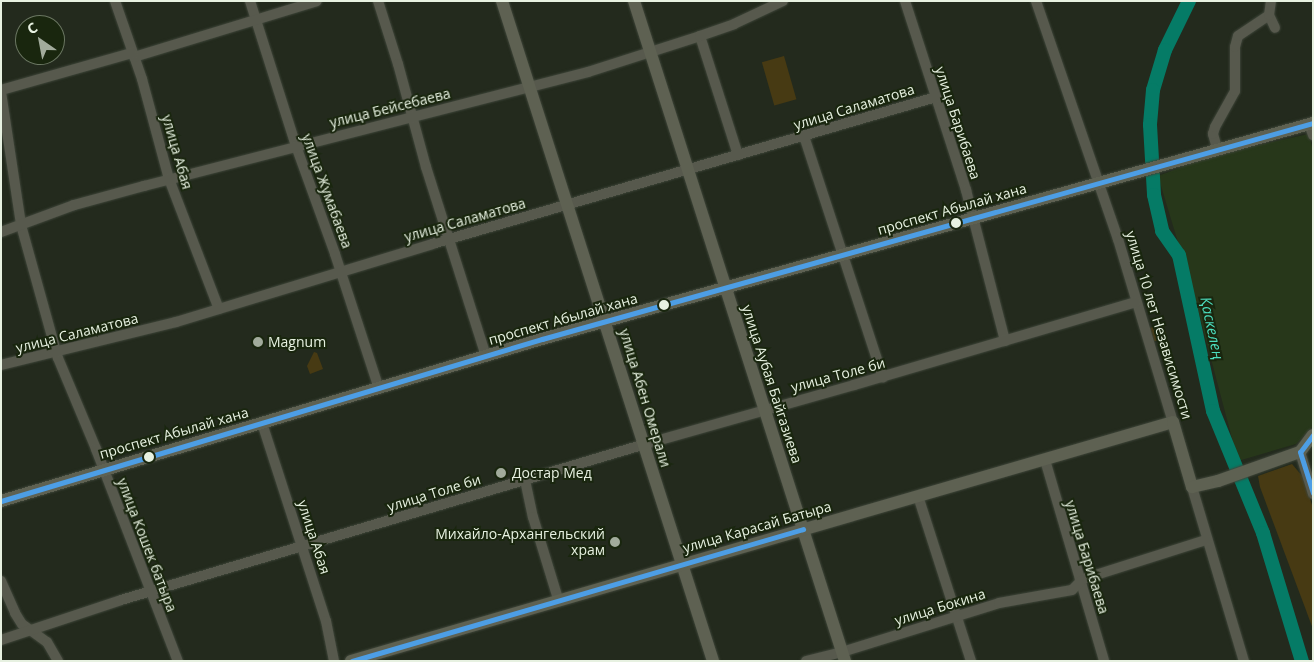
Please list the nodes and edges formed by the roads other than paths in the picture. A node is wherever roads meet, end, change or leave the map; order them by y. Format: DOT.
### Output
graph roads {
  1 [pos="115,1"];
  2 [pos="250,1"];
  3 [pos="317,1"];
  4 [pos="378,1"];
  5 [pos="502,1"];
  6 [pos="634,1"];
  7 [pos="783,1"];
  8 [pos="905,1"];
  9 [pos="1036,1"];
  10 [pos="1271,1"];
  11 [pos="762,6"];
  12 [pos="1269,14"];
  13 [pos="257,20"];
  14 [pos="1275,28"];
  15 [pos="700,36"];
  16 [pos="652,53"];
  17 [pos="133,55"];
  18 [pos="530,86"];
  19 [pos="1,91"];
  20 [pos="936,97"];
  21 [pos="411,117"];
  22 [pos="1312,127"];
  23 [pos="804,136"];
  24 [pos="296,146"];
  25 [pos="1217,148"];
  26 [pos="738,155"];
  27 [pos="688,169"];
  28 [pos="169,179"];
  29 [pos="1098,182"];
  30 [pos="566,205"];
  31 [pos="973,219"];
  32 [pos="22,225"];
  33 [pos="1,232"];
  34 [pos="449,238"];
  35 [pos="843,256"];
  36 [pos="341,272"];
  37 [pos="726,288"];
  38 [pos="1136,302"];
  39 [pos="219,309"];
  40 [pos="605,322"];
  41 [pos="1005,341"];
  42 [pos="56,353"];
  43 [pos="486,356"];
  44 [pos="1,365"];
  45 [pos="882,377"];
  46 [pos="379,389"];
  47 [pos="764,409"];
  48 [pos="1173,422"];
  49 [pos="262,423"];
  50 [pos="1313,435"];
  51 [pos="642,444"];
  52 [pos="1300,452"];
  53 [pos="1045,460"];
  54 [pos="104,470"];
  55 [pos="525,480"];
  56 [pos="1192,487"];
  57 [pos="1313,494"];
  58 [pos="918,496"];
  59 [pos="1,501"];
  60 [pos="803,530"];
  61 [pos="1206,540"];
  62 [pos="303,547"];
  63 [pos="681,564"];
  64 [pos="1,581"];
  65 [pos="1081,581"];
  66 [pos="150,592"];
  67 [pos="558,599"];
  68 [pos="957,616"];
  69 [pos="31,630"];
  70 [pos="1,640"];
  71 [pos="844,656"];
  72 [pos="1240,660"];
  73 [pos="58,661"];
  74 [pos="178,661"];
  75 [pos="334,661"];
  76 [pos="350,661"];
  77 [pos="713,661"];
  78 [pos="806,661"];
  79 [pos="972,661"];
  80 [pos="1104,661"];
  1 -- 17 [label="street, улица Абая"];
  2 -- 13 [label="street, улица Жумабаева"];
  3 -- 13 [label="street"];
  4 -- 21 [label="street"];
  5 -- 18 [label="main road, улица Абен Омерали"];
  6 -- 16 [label="main road, улица Аубая Байгазиева"];
  7 -- 11 [label="street, улица Бейсебаева"];
  8 -- 20 [label="street, улица Барибаева"];
  9 -- 29 [label="street, улица 10 лет Независимости"];
  10 -- 12 [label="street"];
  11 -- 15 [label="street, улица Бейсебаева"];
  12 -- 14 [label="street"];
  12 -- 25 [label="street"];
  13 -- 17 [label="street"];
  13 -- 24 [label="street, улица Жумабаева"];
  15 -- 16 [label="street, улица Бейсебаева"];
  15 -- 26 [label="street"];
  16 -- 18 [label="street, улица Бейсебаева"];
  16 -- 27 [label="main road, улица Аубая Байгазиева"];
  17 -- 19 [label="street"];
  17 -- 28 [label="street, улица Абая"];
  18 -- 21 [label="street, улица Бейсебаева"];
  18 -- 30 [label="main road, улица Абен Омерали"];
  19 -- 32 [label="street, улица Кошек батыра"];
  20 -- 23 [label="street, улица Саламатова"];
  20 -- 31 [label="street, улица Барибаева"];
  21 -- 24 [label="street, улица Бейсебаева"];
  21 -- 34 [label="street"];
  22 -- 25 [label="main road"];
  23 -- 26 [label="street, улица Саламатова"];
  23 -- 35 [label="street"];
  24 -- 28 [label="street, улица Бейсебаева"];
  24 -- 36 [label="street, улица Жумабаева"];
  25 -- 29 [label="main road, проспект Абылай хана"];
  26 -- 27 [label="street, улица Саламатова"];
  27 -- 30 [label="street, улица Саламатова"];
  27 -- 37 [label="main road, улица Аубая Байгазиева"];
  28 -- 32 [label="street, улица Бейсебаева"];
  28 -- 39 [label="street, улица Абая"];
  29 -- 31 [label="main road, проспект Абылай хана"];
  29 -- 38 [label="street, улица 10 лет Независимости"];
  30 -- 34 [label="street, улица Саламатова"];
  30 -- 40 [label="main road, улица Абен Омерали"];
  31 -- 35 [label="main road, проспект Абылай хана"];
  31 -- 41 [label="street, улица Барибаева"];
  32 -- 33 [label="street, улица Бейсебаева"];
  32 -- 42 [label="street, улица Кошек батыра"];
  34 -- 36 [label="street, улица Саламатова"];
  34 -- 43 [label="street"];
  35 -- 37 [label="main road, проспект Абылай хана"];
  35 -- 45 [label="street"];
  36 -- 39 [label="street, улица Саламатова"];
  36 -- 46 [label="street, улица Жумабаева"];
  37 -- 40 [label="main road, проспект Абылай хана"];
  37 -- 47 [label="main road, улица Аубая Байгазиева"];
  38 -- 41 [label="street, улица Толе би"];
  38 -- 48 [label="street, улица 10 лет Независимости"];
  39 -- 42 [label="street, улица Саламатова"];
  40 -- 43 [label="main road, проспект Абылай хана"];
  40 -- 51 [label="main road, улица Абен Омерали"];
  41 -- 45 [label="street, улица Толе би"];
  42 -- 44 [label="street, улица Саламатова"];
  42 -- 54 [label="street, улица Кошек батыра"];
  43 -- 46 [label="main road, проспект Абылай хана"];
  45 -- 47 [label="street, улица Толе би"];
  46 -- 49 [label="main road, проспект Абылай хана"];
  47 -- 51 [label="street, улица Толе би"];
  47 -- 60 [label="main road, улица Аубая Байгазиева"];
  48 -- 53 [label="main road, улица Карасай Батыра"];
  48 -- 56 [label="main road, улица 10 лет Независимости"];
  49 -- 54 [label="main road, проспект Абылай хана"];
  49 -- 62 [label="street, улица Абая"];
  50 -- 52 [label="main road"];
  51 -- 55 [label="street, улица Толе би"];
  51 -- 63 [label="main road, улица Абен Омерали"];
  52 -- 56 [label="main road"];
  52 -- 57 [label="street"];
  53 -- 58 [label="main road, улица Карасай Батыра"];
  53 -- 65 [label="street, улица Барибаева"];
  54 -- 59 [label="main road, проспект Абылай хана"];
  54 -- 66 [label="street, улица Кошек батыра"];
  55 -- 62 [label="street, улица Толе би"];
  55 -- 67 [label="street"];
  56 -- 61 [label="street, улица 10 лет Независимости"];
  58 -- 60 [label="main road, улица Карасай Батыра"];
  58 -- 68 [label="street"];
  60 -- 63 [label="main road, улица Карасай Батыра"];
  60 -- 71 [label="main road, улица Аубая Байгазиева"];
  61 -- 65 [label="street, улица Бокина"];
  61 -- 72 [label="street, улица 10 лет Независимости"];
  62 -- 66 [label="street, улица Толе би"];
  62 -- 75 [label="street, улица Абая"];
  63 -- 67 [label="main road, улица Карасай Батыра"];
  63 -- 77 [label="main road, улица Абен Омерали"];
  64 -- 69 [label="street"];
  65 -- 68 [label="street, улица Бокина"];
  65 -- 80 [label="street, улица Барибаева"];
  66 -- 69 [label="street, улица Толе би"];
  66 -- 74 [label="street, улица Кошек батыра"];
  67 -- 76 [label="main road, улица Карасай Батыра"];
  68 -- 71 [label="street, улица Бокина"];
  68 -- 79 [label="street"];
  69 -- 70 [label="street, улица Толе би"];
  69 -- 73 [label="street"];
  71 -- 78 [label="street, улица Бокина"];
}
